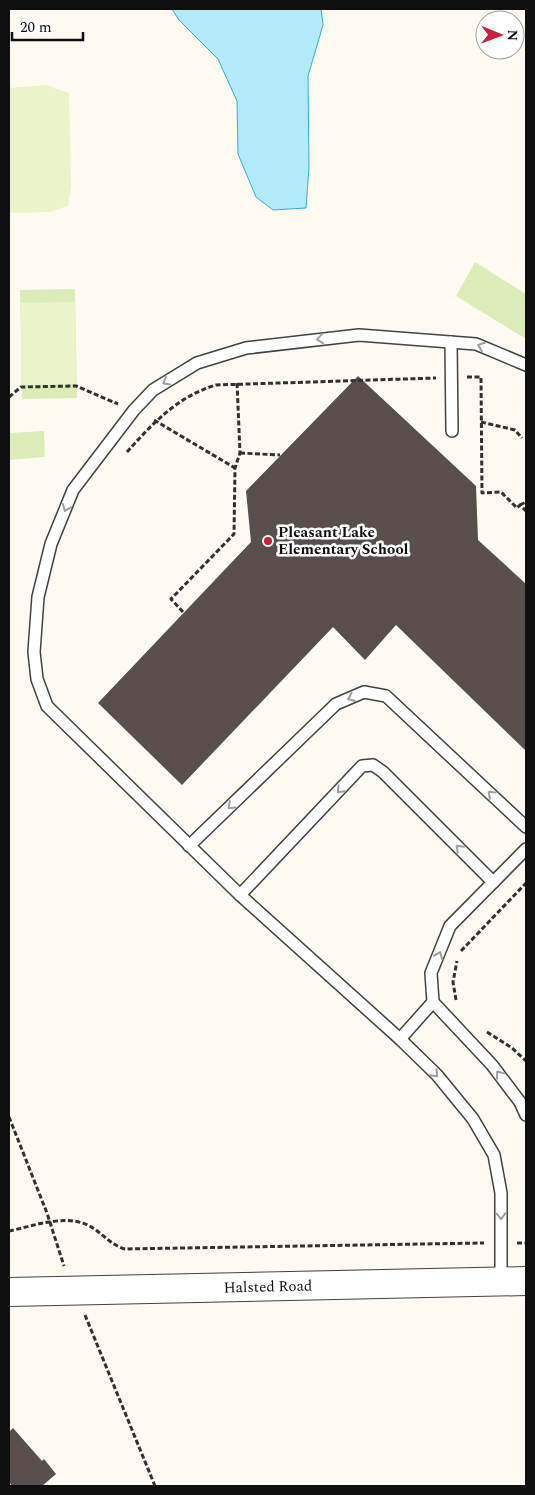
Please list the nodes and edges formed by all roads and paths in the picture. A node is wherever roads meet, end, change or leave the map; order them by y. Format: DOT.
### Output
graph roads {
  1 [pos="451,342"];
  2 [pos="526,365"];
  3 [pos="452,378"];
  4 [pos="238,382"];
  5 [pos="481,422"];
  6 [pos="452,431"];
  7 [pos="522,438"];
  8 [pos="240,453"];
  9 [pos="125,454"];
  10 [pos="280,455"];
  11 [pos="476,493"];
  12 [pos="482,493"];
  13 [pos="526,502"];
  14 [pos="520,505"];
  15 [pos="526,511"];
  16 [pos="184,612"];
  17 [pos="526,827"];
  18 [pos="189,846"];
  19 [pos="526,849"];
  20 [pos="493,882"];
  21 [pos="526,883"];
  22 [pos="240,895"];
  23 [pos="434,1002"];
  24 [pos="458,1007"];
  25 [pos="486,1031"];
  26 [pos="400,1039"];
  27 [pos="526,1062"];
  28 [pos="526,1115"];
  29 [pos="9,1117"];
  30 [pos="50,1222"];
  31 [pos="9,1231"];
  32 [pos="502,1242"];
  33 [pos="526,1242"];
  34 [pos="66,1273"];
  35 [pos="514,1281"];
  36 [pos="9,1292"];
  37 [pos="84,1313"];
  38 [pos="155,1486"];
  2 -- 1 [label="lane, one-way"];
  1 -- 3 [label="lane"];
  1 -- 18 [label="lane, one-way"];
  3 -- 4 [label="path"];
  3 -- 5 [label="path"];
  3 -- 6 [label="lane"];
  4 -- 8 [label="path"];
  4 -- 9 [label="path"];
  5 -- 7 [label="path"];
  5 -- 12 [label="path"];
  8 -- 10 [label="path"];
  8 -- 16 [label="path"];
  11 -- 12 [label="path"];
  12 -- 14 [label="path"];
  13 -- 14 [label="path"];
  14 -- 15 [label="path"];
  17 -- 18 [label="lane, one-way"];
  18 -- 22 [label="lane"];
  19 -- 20 [label="lane"];
  20 -- 22 [label="lane, one-way"];
  23 -- 20 [label="lane, one-way"];
  21 -- 24 [label="path"];
  22 -- 26 [label="lane"];
  23 -- 26 [label="lane"];
  28 -- 23 [label="lane, one-way"];
  25 -- 27 [label="path"];
  26 -- 32 [label="lane, one-way"];
  29 -- 30 [label="path"];
  30 -- 31 [label="path"];
  30 -- 32 [label="path"];
  30 -- 34 [label="path"];
  32 -- 33 [label="path"];
  32 -- 35 [label="lane"];
  35 -- 36 [label="street, Halsted Road"];
  37 -- 38 [label="path"];
}
